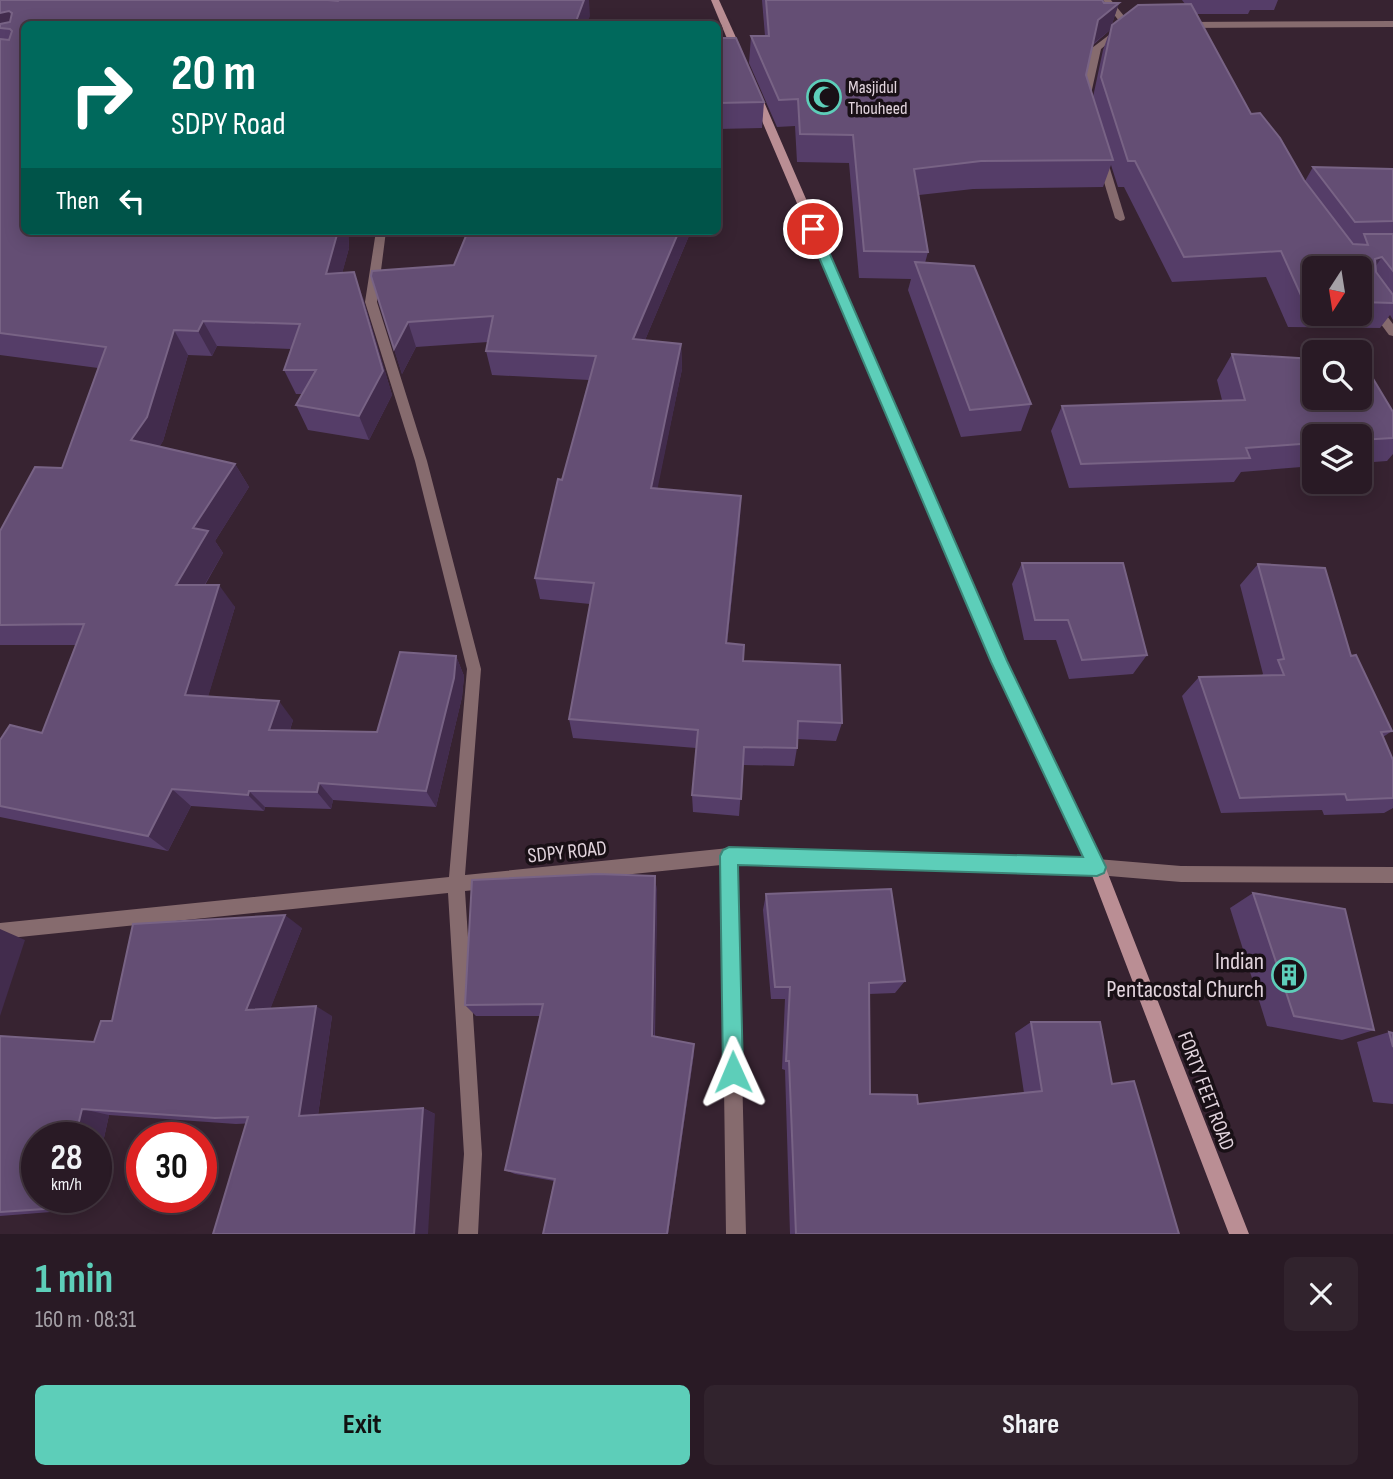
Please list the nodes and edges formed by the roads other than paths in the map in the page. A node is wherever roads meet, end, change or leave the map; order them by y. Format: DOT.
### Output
graph roads {
  1 [pos="715,0"];
  2 [pos="1107,0"];
  3 [pos="1393,24"];
  4 [pos="1126,25"];
  5 [pos="1150,25"];
  6 [pos="1174,25"];
  7 [pos="1198,25"];
  8 [pos="1205,37"];
  9 [pos="1088,116"];
  10 [pos="1100,154"];
  11 [pos="1120,218"];
  12 [pos="380,235"];
  13 [pos="1372,304"];
  14 [pos="1393,332"];
  15 [pos="729,856"];
  16 [pos="1097,867"];
  17 [pos="1393,875"];
  18 [pos="456,885"];
  19 [pos="0,931"];
  20 [pos="468,1234"];
  21 [pos="736,1234"];
  22 [pos="1239,1234"];
  1 -- 16 [label="main road, FORTY FEET ROAD"];
  2 -- 4 [label="street"];
  3 -- 7 [label="street"];
  4 -- 5 [label="street"];
  4 -- 9 [label="street"];
  6 -- 7 [label="street"];
  7 -- 8 [label="street"];
  10 -- 11 [label="street"];
  12 -- 18 [label="street"];
  13 -- 14 [label="street"];
  15 -- 16 [label="street, SDPY ROAD"];
  15 -- 18 [label="street, SDPY ROAD"];
  15 -- 21 [label="street"];
  16 -- 17 [label="street, SDPY ROAD"];
  16 -- 22 [label="main road, FORTY FEET ROAD"];
  18 -- 19 [label="street, SDPY ROAD"];
  18 -- 20 [label="street"];
}
